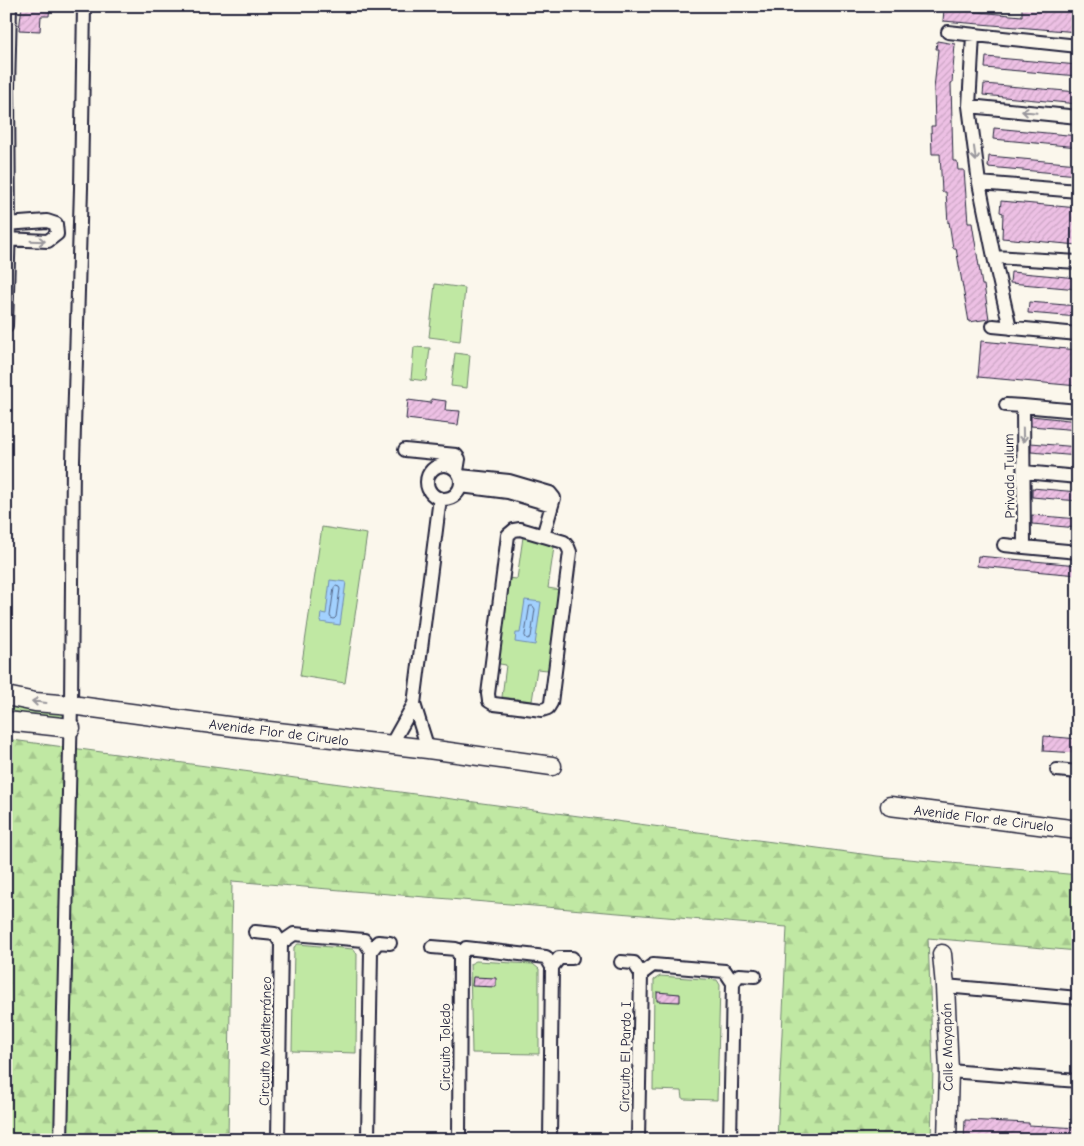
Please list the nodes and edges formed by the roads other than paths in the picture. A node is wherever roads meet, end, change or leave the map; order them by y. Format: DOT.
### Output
graph roads {
  1 [pos="10,6"];
  2 [pos="84,6"];
  3 [pos="8,23"];
  4 [pos="948,32"];
  5 [pos="973,36"];
  6 [pos="1078,46"];
  7 [pos="7,89"];
  8 [pos="969,106"];
  9 [pos="1078,117"];
  10 [pos="7,158"];
  11 [pos="979,183"];
  12 [pos="1078,191"];
  13 [pos="79,220"];
  14 [pos="8,221"];
  15 [pos="56,224"];
  16 [pos="7,243"];
  17 [pos="994,257"];
  18 [pos="1078,262"];
  19 [pos="6,306"];
  20 [pos="6,326"];
  21 [pos="993,326"];
  22 [pos="1010,328"];
  23 [pos="1078,334"];
  24 [pos="1006,405"];
  25 [pos="1023,406"];
  26 [pos="1078,411"];
  27 [pos="405,450"];
  28 [pos="1024,472"];
  29 [pos="1078,477"];
  30 [pos="459,478"];
  31 [pos="440,498"];
  32 [pos="543,536"];
  33 [pos="1004,545"];
  34 [pos="1024,547"];
  35 [pos="1078,552"];
  36 [pos="6,696"];
  37 [pos="414,704"];
  38 [pos="72,705"];
  39 [pos="6,721"];
  40 [pos="71,728"];
  41 [pos="391,745"];
  42 [pos="428,749"];
  43 [pos="552,766"];
  44 [pos="1057,770"];
  45 [pos="1078,772"];
  46 [pos="890,806"];
  47 [pos="1078,830"];
  48 [pos="256,932"];
  49 [pos="281,942"];
  50 [pos="390,943"];
  51 [pos="432,947"];
  52 [pos="371,951"];
  53 [pos="942,954"];
  54 [pos="460,956"];
  55 [pos="572,958"];
  56 [pos="621,962"];
  57 [pos="552,967"];
  58 [pos="641,974"];
  59 [pos="755,976"];
  60 [pos="733,983"];
  61 [pos="946,986"];
  62 [pos="1078,998"];
  63 [pos="954,1071"];
  64 [pos="1078,1081"];
  65 [pos="368,1139"];
  66 [pos="459,1139"];
  67 [pos="61,1140"];
  68 [pos="278,1140"];
  69 [pos="550,1140"];
  70 [pos="638,1140"];
  71 [pos="730,1140"];
  72 [pos="947,1140"];
  1 -- 3 [label="street"];
  2 -- 13 [label="street"];
  3 -- 7 [label="street"];
  4 -- 5 [label="street"];
  5 -- 6 [label="street"];
  5 -- 8 [label="street"];
  7 -- 10 [label="street"];
  9 -- 8 [label="street, one-way"];
  8 -- 11 [label="street, one-way"];
  10 -- 14 [label="street"];
  11 -- 12 [label="street"];
  11 -- 17 [label="street"];
  13 -- 15 [label="street"];
  13 -- 38 [label="street"];
  14 -- 15 [label="street"];
  14 -- 16 [label="street"];
  16 -- 15 [label="street, one-way"];
  16 -- 19 [label="street"];
  17 -- 18 [label="street"];
  17 -- 22 [label="street"];
  19 -- 20 [label="street"];
  21 -- 22 [label="street"];
  22 -- 23 [label="street"];
  24 -- 25 [label="street"];
  25 -- 26 [label="street"];
  25 -- 28 [label="street, Privada Tulum, one-way"];
  27 -- 30 [label="street"];
  28 -- 29 [label="street"];
  28 -- 34 [label="street, Privada Tulum"];
  30 -- 31 [label="street"];
  30 -- 31 [label="street"];
  30 -- 32 [label="street"];
  31 -- 37 [label="street"];
  32 -- 32 [label="street"];
  33 -- 34 [label="street"];
  34 -- 35 [label="street"];
  38 -- 36 [label="main road, Avenide Flor de Ciruelo, one-way"];
  37 -- 41 [label="street"];
  37 -- 42 [label="street"];
  38 -- 40 [label="street"];
  38 -- 41 [label="main road, Avenide Flor de Ciruelo"];
  39 -- 40 [label="main road"];
  40 -- 67 [label="street"];
  41 -- 42 [label="main road, Avenide Flor de Ciruelo"];
  42 -- 43 [label="main road, Avenide Flor de Ciruelo"];
  44 -- 45 [label="street"];
  46 -- 47 [label="main road, Avenide Flor de Ciruelo"];
  48 -- 49 [label="street"];
  49 -- 52 [label="street"];
  49 -- 68 [label="street, Circuito Mediterráneo"];
  50 -- 52 [label="street"];
  51 -- 54 [label="street"];
  52 -- 65 [label="street"];
  53 -- 61 [label="main road, Calle Mayapán"];
  54 -- 57 [label="street"];
  54 -- 66 [label="street, Circuito Toledo"];
  55 -- 57 [label="street"];
  56 -- 58 [label="street"];
  57 -- 69 [label="street"];
  58 -- 60 [label="street"];
  58 -- 70 [label="street, Circuito El Pardo I"];
  59 -- 60 [label="street"];
  60 -- 71 [label="street"];
  61 -- 62 [label="street"];
  61 -- 63 [label="main road, Calle Mayapán"];
  63 -- 64 [label="street"];
  63 -- 72 [label="main road, Calle Mayapán"];
}
